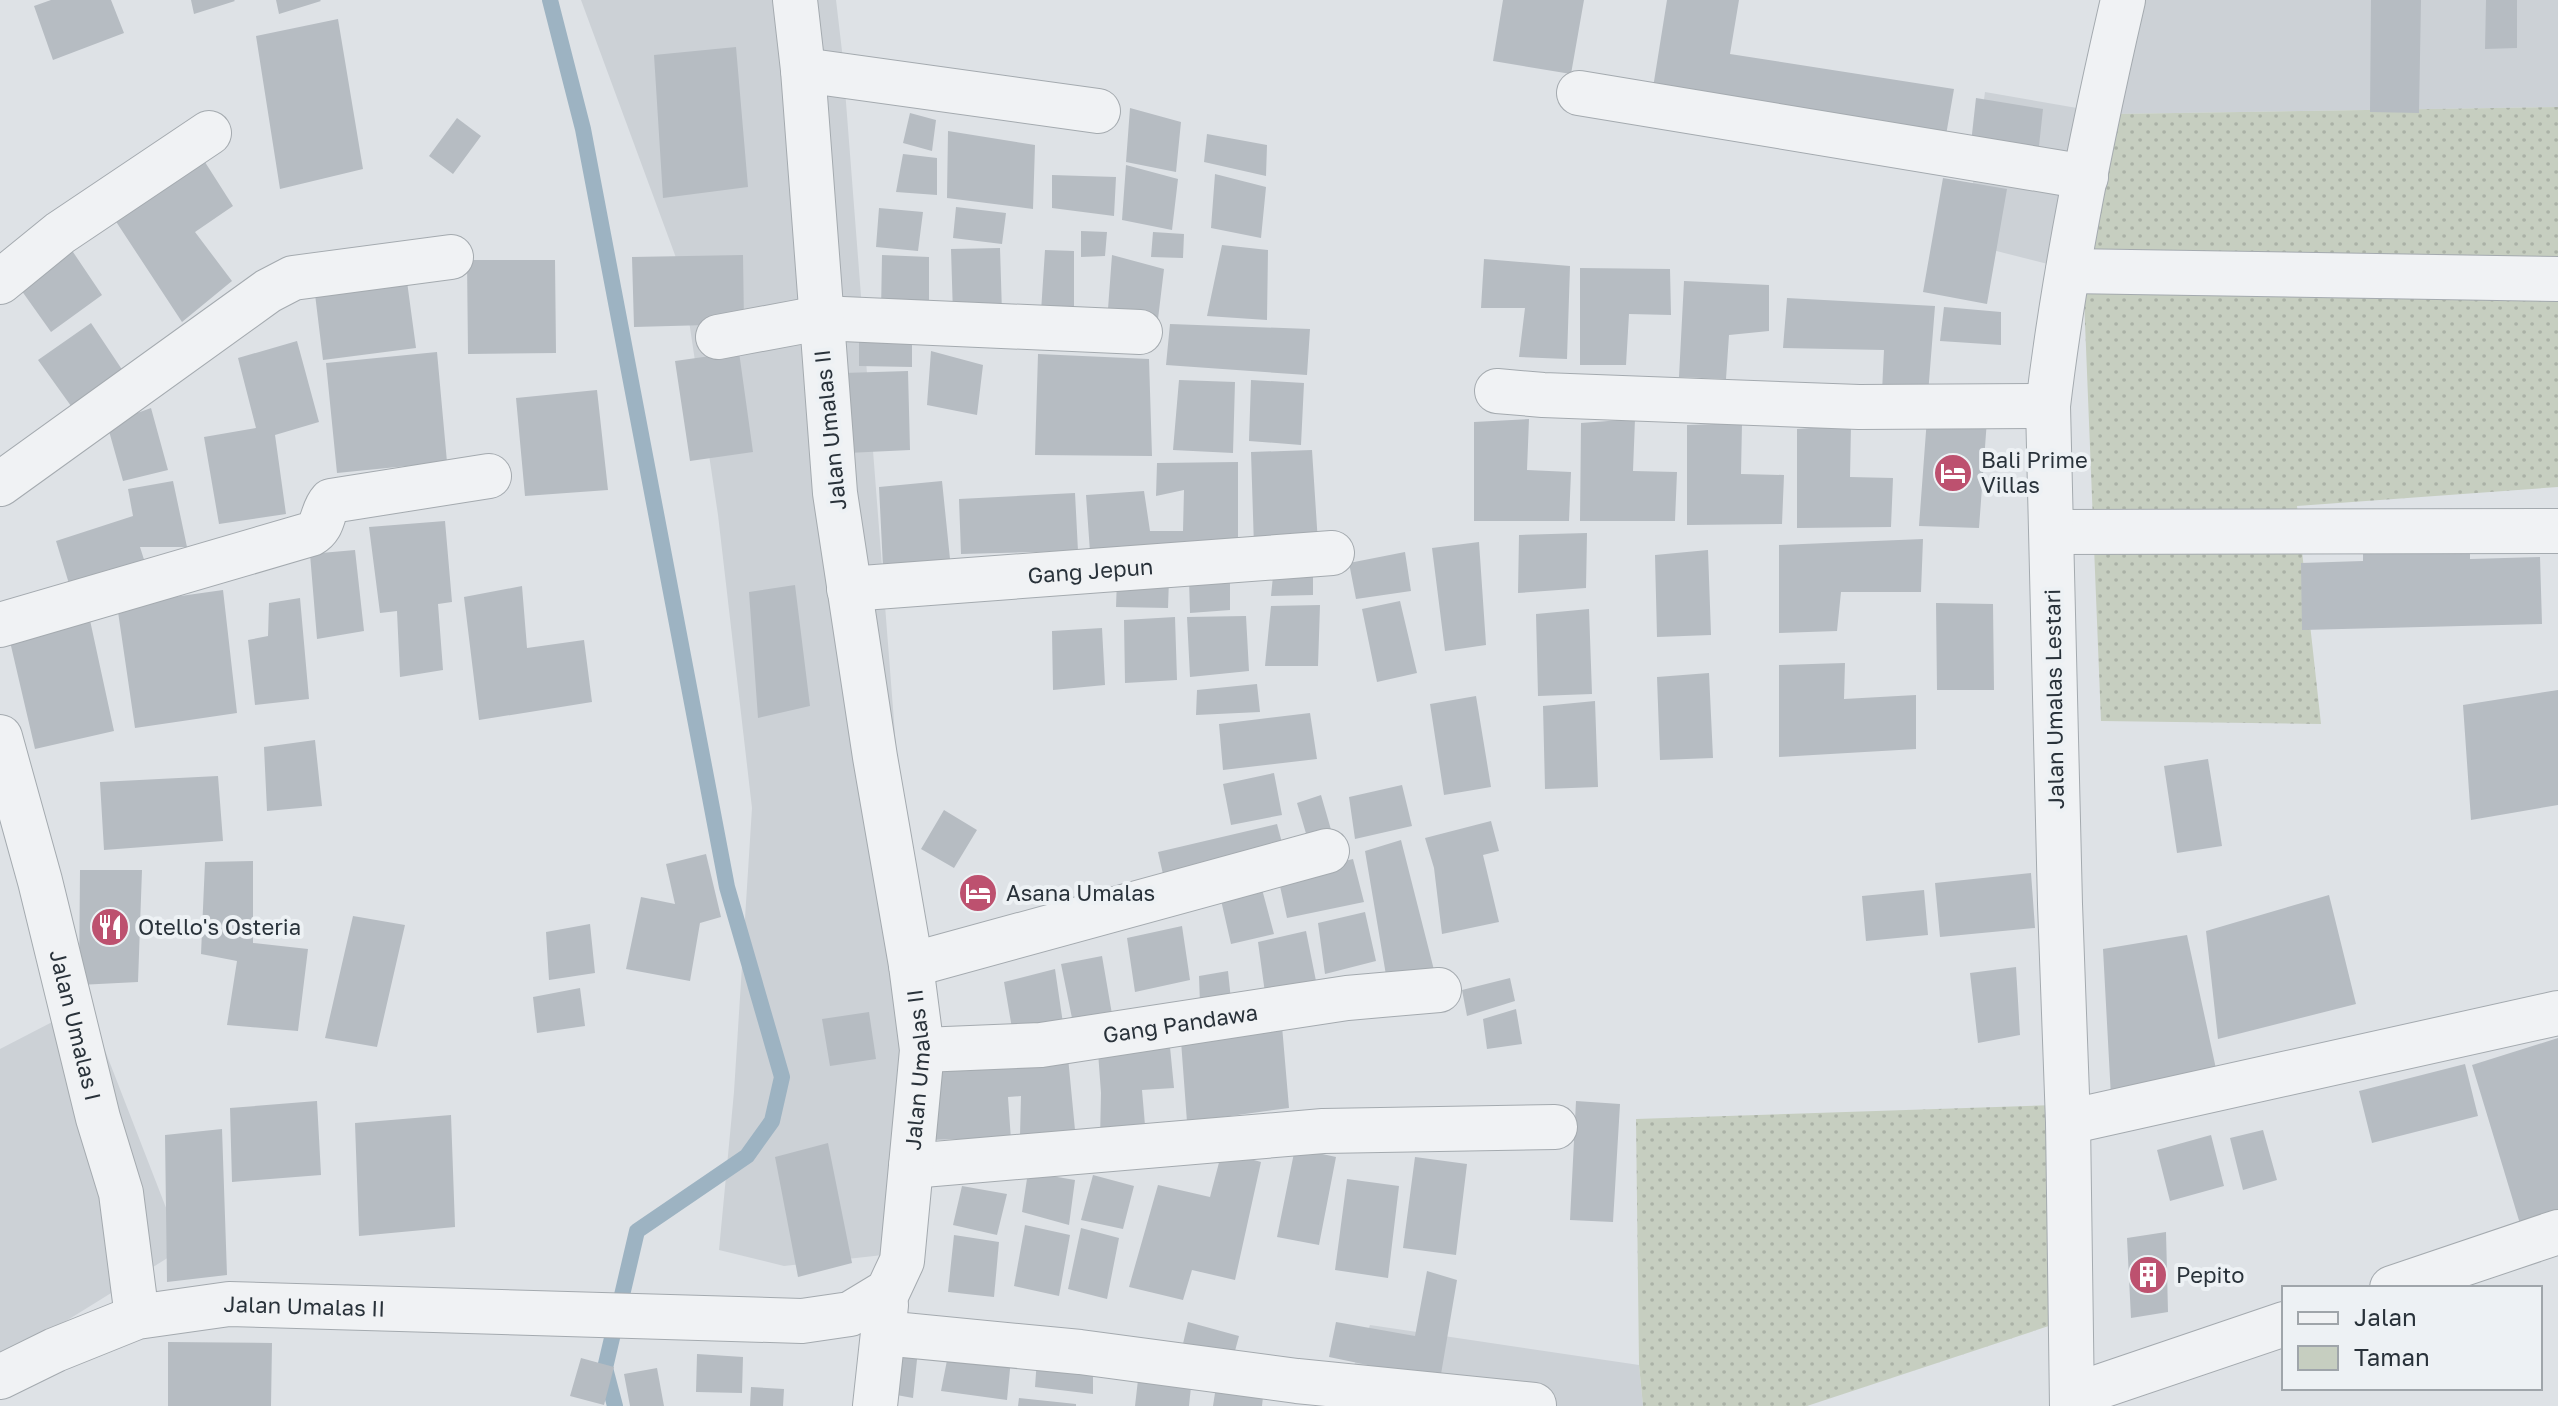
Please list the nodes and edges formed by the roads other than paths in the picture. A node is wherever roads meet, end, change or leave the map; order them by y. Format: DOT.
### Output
graph roads {
  1 [pos="795,0"];
  2 [pos="2123,0"];
  3 [pos="803,70"];
  4 [pos="1579,93"];
  5 [pos="1098,111"];
  6 [pos="209,133"];
  7 [pos="2086,177"];
  8 [pos="451,257"];
  9 [pos="2068,271"];
  10 [pos="2558,279"];
  11 [pos="0,282"];
  12 [pos="820,318"];
  13 [pos="1140,332"];
  14 [pos="718,337"];
  15 [pos="1497,391"];
  16 [pos="2048,406"];
  17 [pos="489,476"];
  18 [pos="0,484"];
  19 [pos="2558,531"];
  20 [pos="2053,532"];
  21 [pos="1332,553"];
  22 [pos="849,589"];
  23 [pos="0,625"];
  24 [pos="0,737"];
  25 [pos="9,807"];
  26 [pos="1327,851"];
  27 [pos="911,965"];
  28 [pos="1439,990"];
  29 [pos="2558,1013"];
  30 [pos="922,1050"];
  31 [pos="2068,1122"];
  32 [pos="1555,1127"];
  33 [pos="911,1166"];
  34 [pos="2558,1232"];
  35 [pos="2398,1286"];
  36 [pos="885,1312"];
  37 [pos="137,1317"];
  38 [pos="2282,1325"];
  39 [pos="0,1377"];
  40 [pos="2072,1401"];
  41 [pos="1534,1405"];
  42 [pos="875,1406"];
  1 -- 3 [label="street, Jalan Umalas II"];
  2 -- 7 [label="street, Jalan Umalas Lestari"];
  3 -- 5 [label="street"];
  3 -- 12 [label="street, Jalan Umalas II"];
  4 -- 7 [label="street"];
  6 -- 11 [label="street"];
  7 -- 9 [label="street, Jalan Umalas Lestari"];
  8 -- 18 [label="street"];
  9 -- 10 [label="street"];
  9 -- 16 [label="street, Jalan Umalas Lestari"];
  12 -- 13 [label="street"];
  12 -- 14 [label="street"];
  12 -- 22 [label="street, Jalan Umalas II"];
  15 -- 16 [label="street"];
  16 -- 20 [label="street, Jalan Umalas Lestari"];
  17 -- 23 [label="street"];
  19 -- 20 [label="street"];
  20 -- 31 [label="street, Jalan Umalas Lestari"];
  21 -- 22 [label="street, Gang Jepun"];
  22 -- 27 [label="street, Jalan Umalas II"];
  24 -- 25 [label="street, Jalan Umalas I"];
  25 -- 37 [label="street, Jalan Umalas I"];
  26 -- 27 [label="street"];
  27 -- 30 [label="street, Jalan Umalas II"];
  28 -- 30 [label="street, Gang Pandawa"];
  29 -- 31 [label="street"];
  30 -- 33 [label="street, Jalan Umalas II"];
  31 -- 40 [label="street, Jalan Umalas Lestari"];
  32 -- 33 [label="street"];
  33 -- 36 [label="street, Jalan Umalas II"];
  34 -- 35 [label="street"];
  36 -- 37 [label="street, Jalan Umalas II"];
  36 -- 41 [label="street"];
  36 -- 42 [label="street"];
  37 -- 39 [label="street, Jalan Umalas II"];
  38 -- 40 [label="street"];
}
